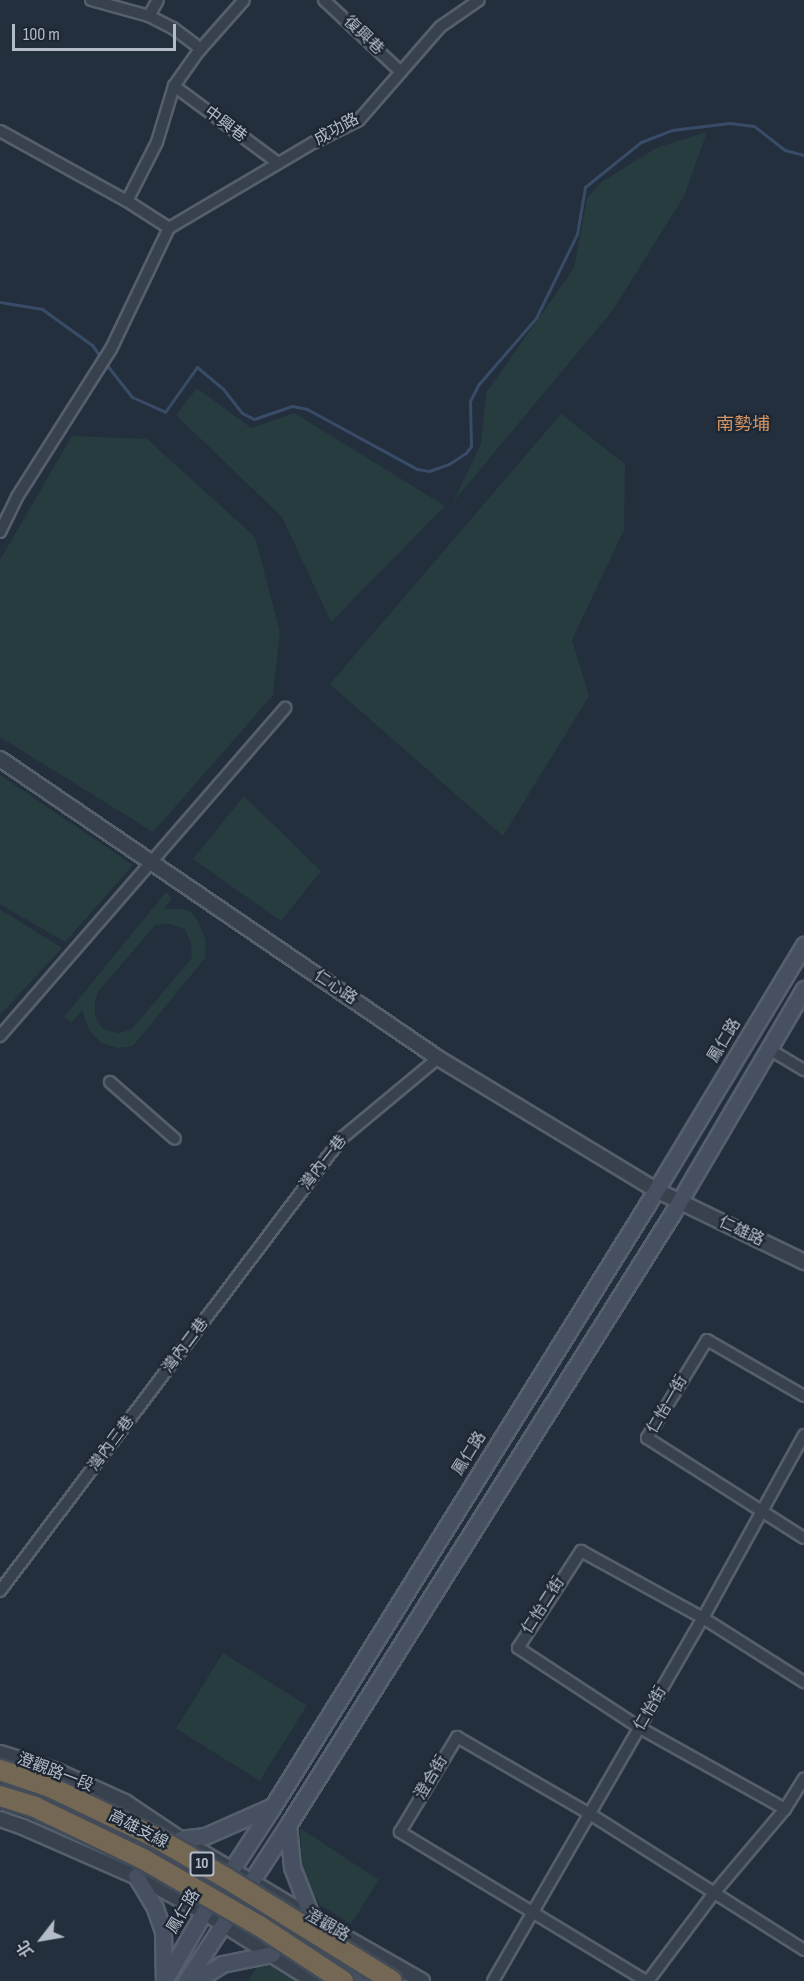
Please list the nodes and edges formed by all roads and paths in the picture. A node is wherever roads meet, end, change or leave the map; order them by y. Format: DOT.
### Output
graph roads {
  1 [pos="91,0"];
  2 [pos="158,0"];
  3 [pos="244,0"];
  4 [pos="324,0"];
  5 [pos="477,1"];
  6 [pos="149,16"];
  7 [pos="201,49"];
  8 [pos="401,72"];
  9 [pos="174,86"];
  10 [pos="0,131"];
  11 [pos="278,164"];
  12 [pos="127,201"];
  13 [pos="169,228"];
  14 [pos="0,532"];
  15 [pos="285,708"];
  16 [pos="0,759"];
  17 [pos="151,862"];
  18 [pos="804,945"];
  19 [pos="804,988"];
  20 [pos="0,1036"];
  21 [pos="769,1049"];
  22 [pos="438,1058"];
  23 [pos="804,1070"];
  24 [pos="110,1082"];
  25 [pos="175,1139"];
  26 [pos="656,1190"];
  27 [pos="679,1203"];
  28 [pos="804,1262"];
  29 [pos="230,1287"];
  30 [pos="804,1396"];
  31 [pos="142,1404"];
  32 [pos="804,1435"];
  33 [pos="762,1512"];
  34 [pos="804,1539"];
  35 [pos="0,1591"];
  36 [pos="704,1618"];
  37 [pos="804,1682"];
  38 [pos="640,1728"];
  39 [pos="0,1753"];
  40 [pos="0,1770"];
  41 [pos="804,1778"];
  42 [pos="0,1796"];
  43 [pos="0,1802"];
  44 [pos="273,1806"];
  45 [pos="785,1809"];
  46 [pos="590,1814"];
  47 [pos="0,1819"];
  48 [pos="288,1825"];
  49 [pos="180,1839"];
  50 [pos="233,1869"];
  51 [pos="136,1876"];
  52 [pos="245,1891"];
  53 [pos="217,1892"];
  54 [pos="714,1893"];
  55 [pos="204,1912"];
  56 [pos="533,1912"];
  57 [pos="312,1918"];
  58 [pos="223,1923"];
  59 [pos="804,1950"];
  60 [pos="272,1954"];
  61 [pos="164,1981"];
  62 [pos="186,1981"];
  63 [pos="195,1981"];
  64 [pos="313,1981"];
  65 [pos="343,1981"];
  66 [pos="366,1981"];
  67 [pos="392,1981"];
  68 [pos="422,1981"];
  69 [pos="493,1981"];
  70 [pos="647,1981"];
  1 -- 6 [label="street"];
  2 -- 6 [label="street"];
  3 -- 7 [label="street"];
  4 -- 8 [label="street, 復興巷"];
  5 -- 8 [label="street, 成功路"];
  6 -- 7 [label="street"];
  7 -- 9 [label="street"];
  8 -- 11 [label="street, 成功路"];
  9 -- 11 [label="street, 中興巷"];
  9 -- 12 [label="street"];
  10 -- 12 [label="street"];
  11 -- 13 [label="street, 成功路"];
  12 -- 13 [label="street"];
  13 -- 14 [label="street"];
  15 -- 17 [label="street"];
  16 -- 17 [label="street, 仁心路"];
  17 -- 20 [label="street"];
  17 -- 22 [label="street, 仁心路"];
  18 -- 26 [label="main road, 鳳仁路"];
  19 -- 21 [label="main road"];
  21 -- 23 [label="street"];
  21 -- 27 [label="main road"];
  22 -- 26 [label="street, 仁心路"];
  22 -- 29 [label="street, 灣內一巷"];
  24 -- 25 [label="street"];
  26 -- 27 [label="street, 仁心路"];
  26 -- 44 [label="main road, 鳳仁路"];
  27 -- 28 [label="street, 仁雄路"];
  27 -- 48 [label="main road"];
  29 -- 31 [label="street, 灣內二巷"];
  30 -- 33 [label="street, 仁怡一街"];
  31 -- 35 [label="street, 灣內三巷"];
  32 -- 33 [label="street, 仁怡街"];
  33 -- 34 [label="street, 仁怡一街"];
  33 -- 36 [label="street, 仁怡街"];
  36 -- 37 [label="street, 仁怡二街"];
  36 -- 38 [label="street, 仁怡街"];
  36 -- 38 [label="street, 仁怡二街"];
  38 -- 45 [label="street, 仁怡二街"];
  38 -- 46 [label="street, 仁怡街"];
  39 -- 49 [label="street, 澄觀路一段"];
  40 -- 67 [label="highway, 高雄支線 / 10, bridge"];
  41 -- 45 [label="street"];
  42 -- 65 [label="highway, 高雄支線 / 10, bridge"];
  43 -- 53 [label="main road"];
  44 -- 49 [label="main road"];
  44 -- 50 [label="main road, 鳳仁路"];
  45 -- 54 [label="street"];
  46 -- 54 [label="street, 澄合街"];
  46 -- 56 [label="street, 仁怡街"];
  46 -- 56 [label="street, 澄合街"];
  47 -- 51 [label="street"];
  48 -- 52 [label="main road"];
  48 -- 57 [label="main road"];
  49 -- 50 [label="street, 澄觀路一段"];
  50 -- 52 [label="street, 澄觀路"];
  50 -- 53 [label="main road, 鳳仁路"];
  51 -- 55 [label="street"];
  51 -- 61 [label="main road"];
  52 -- 53 [label="main road"];
  52 -- 57 [label="street, 澄觀路"];
  52 -- 58 [label="main road"];
  52 -- 66 [label="main road"];
  53 -- 55 [label="main road, 鳳仁路"];
  54 -- 59 [label="street, 澄合街"];
  54 -- 70 [label="street, 澄合街"];
  55 -- 58 [label="street"];
  55 -- 61 [label="main road, 鳳仁路"];
  56 -- 69 [label="street, 仁怡街"];
  56 -- 70 [label="street, 澄合街"];
  57 -- 68 [label="street, 澄觀路"];
  58 -- 60 [label="street"];
  58 -- 62 [label="main road"];
  60 -- 63 [label="main road"];
  60 -- 64 [label="street"];
}
